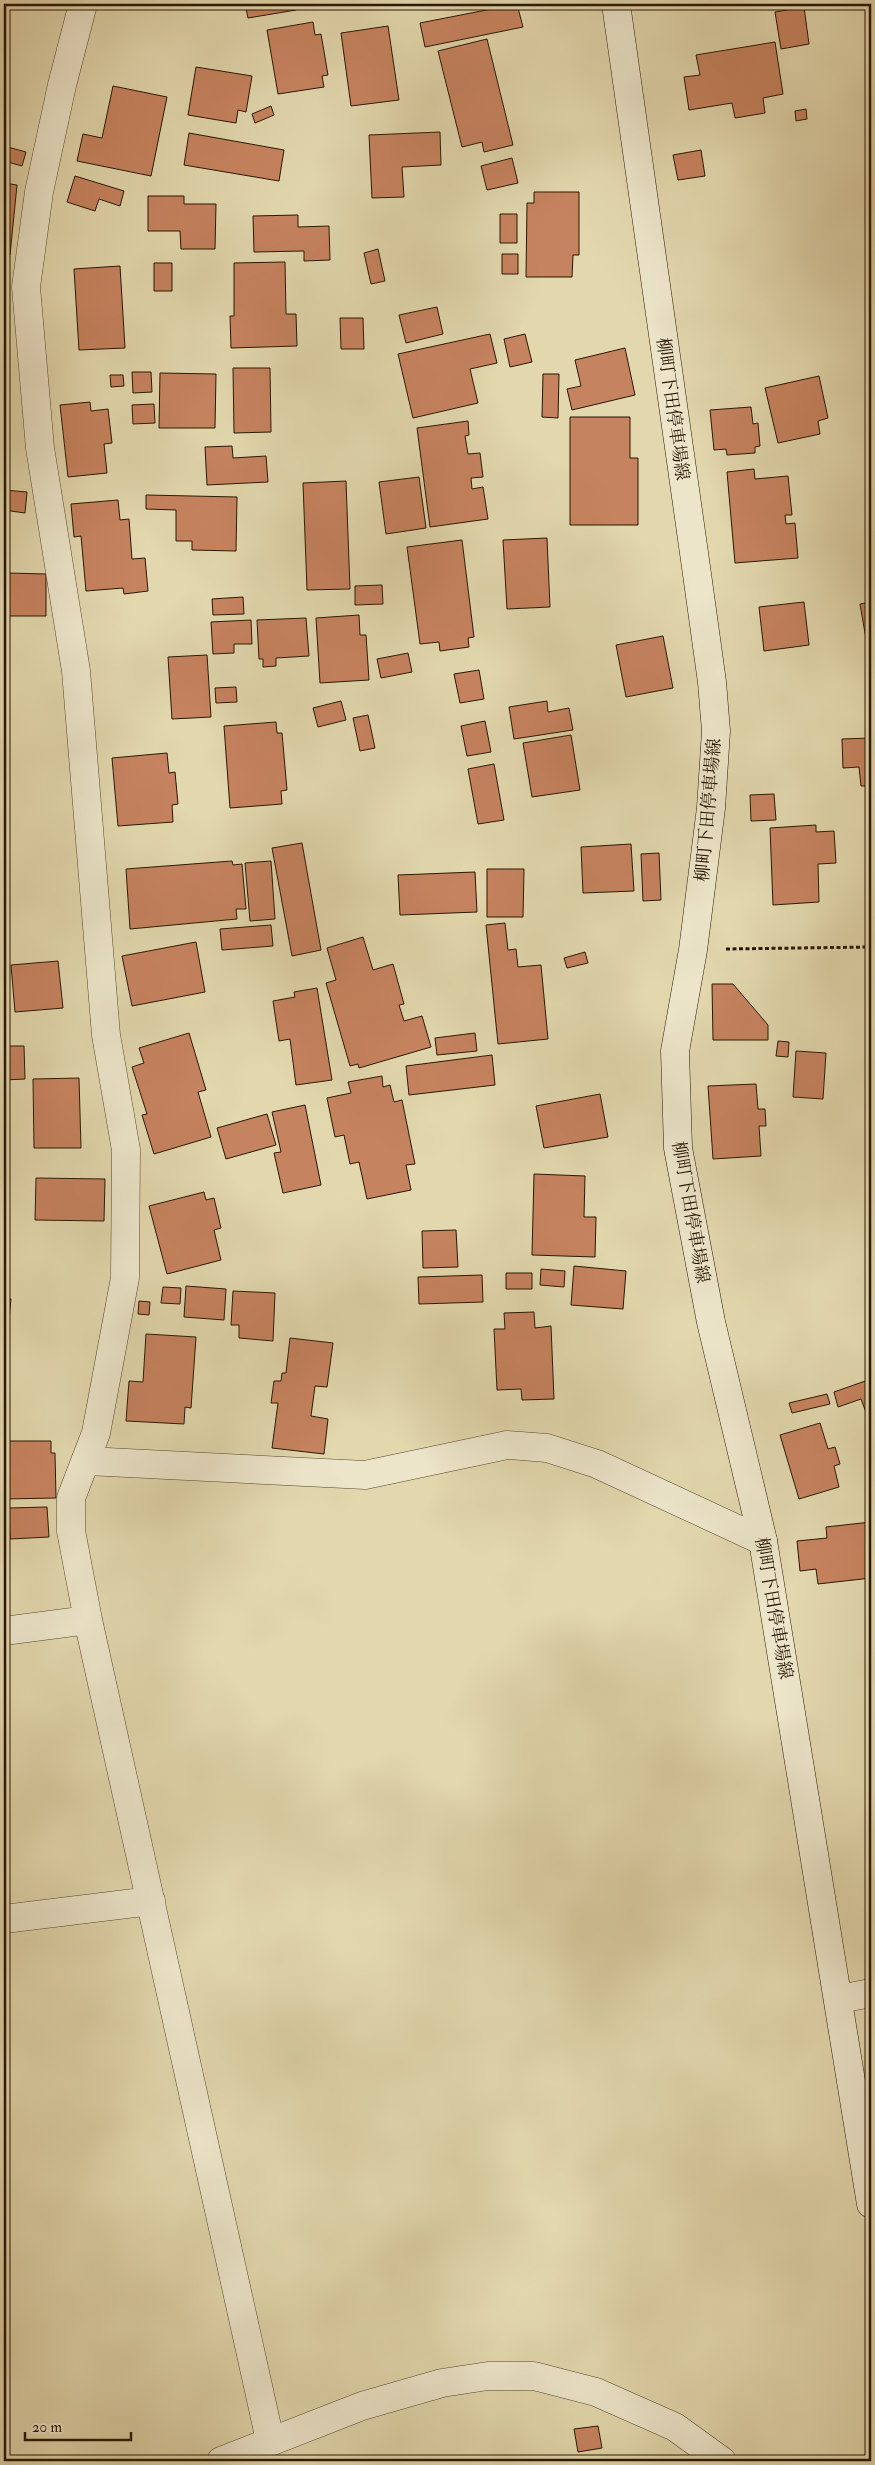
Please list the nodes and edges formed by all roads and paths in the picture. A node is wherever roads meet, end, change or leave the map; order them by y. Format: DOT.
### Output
graph roads {
  1 [pos="83,4"];
  2 [pos="616,4"];
  3 [pos="871,947"];
  4 [pos="693,950"];
  5 [pos="87,1461"];
  6 [pos="763,1541"];
  7 [pos="88,1620"];
  8 [pos="4,1630"];
  9 [pos="151,1901"];
  10 [pos="4,1919"];
  11 [pos="871,1993"];
  12 [pos="839,1999"];
  13 [pos="871,2204"];
  14 [pos="270,2440"];
  15 [pos="221,2461"];
  16 [pos="722,2461"];
  1 -- 5 [label="street"];
  2 -- 4 [label="street, 柳町下田停車場線"];
  3 -- 4 [label="path"];
  4 -- 6 [label="street, 柳町下田停車場線"];
  5 -- 6 [label="street"];
  5 -- 7 [label="street"];
  6 -- 12 [label="street, 柳町下田停車場線"];
  7 -- 8 [label="street"];
  7 -- 9 [label="street"];
  9 -- 10 [label="street"];
  9 -- 14 [label="street"];
  11 -- 12 [label="street"];
  12 -- 13 [label="street, 柳町下田停車場線"];
  14 -- 15 [label="street"];
  14 -- 16 [label="street"];
}
